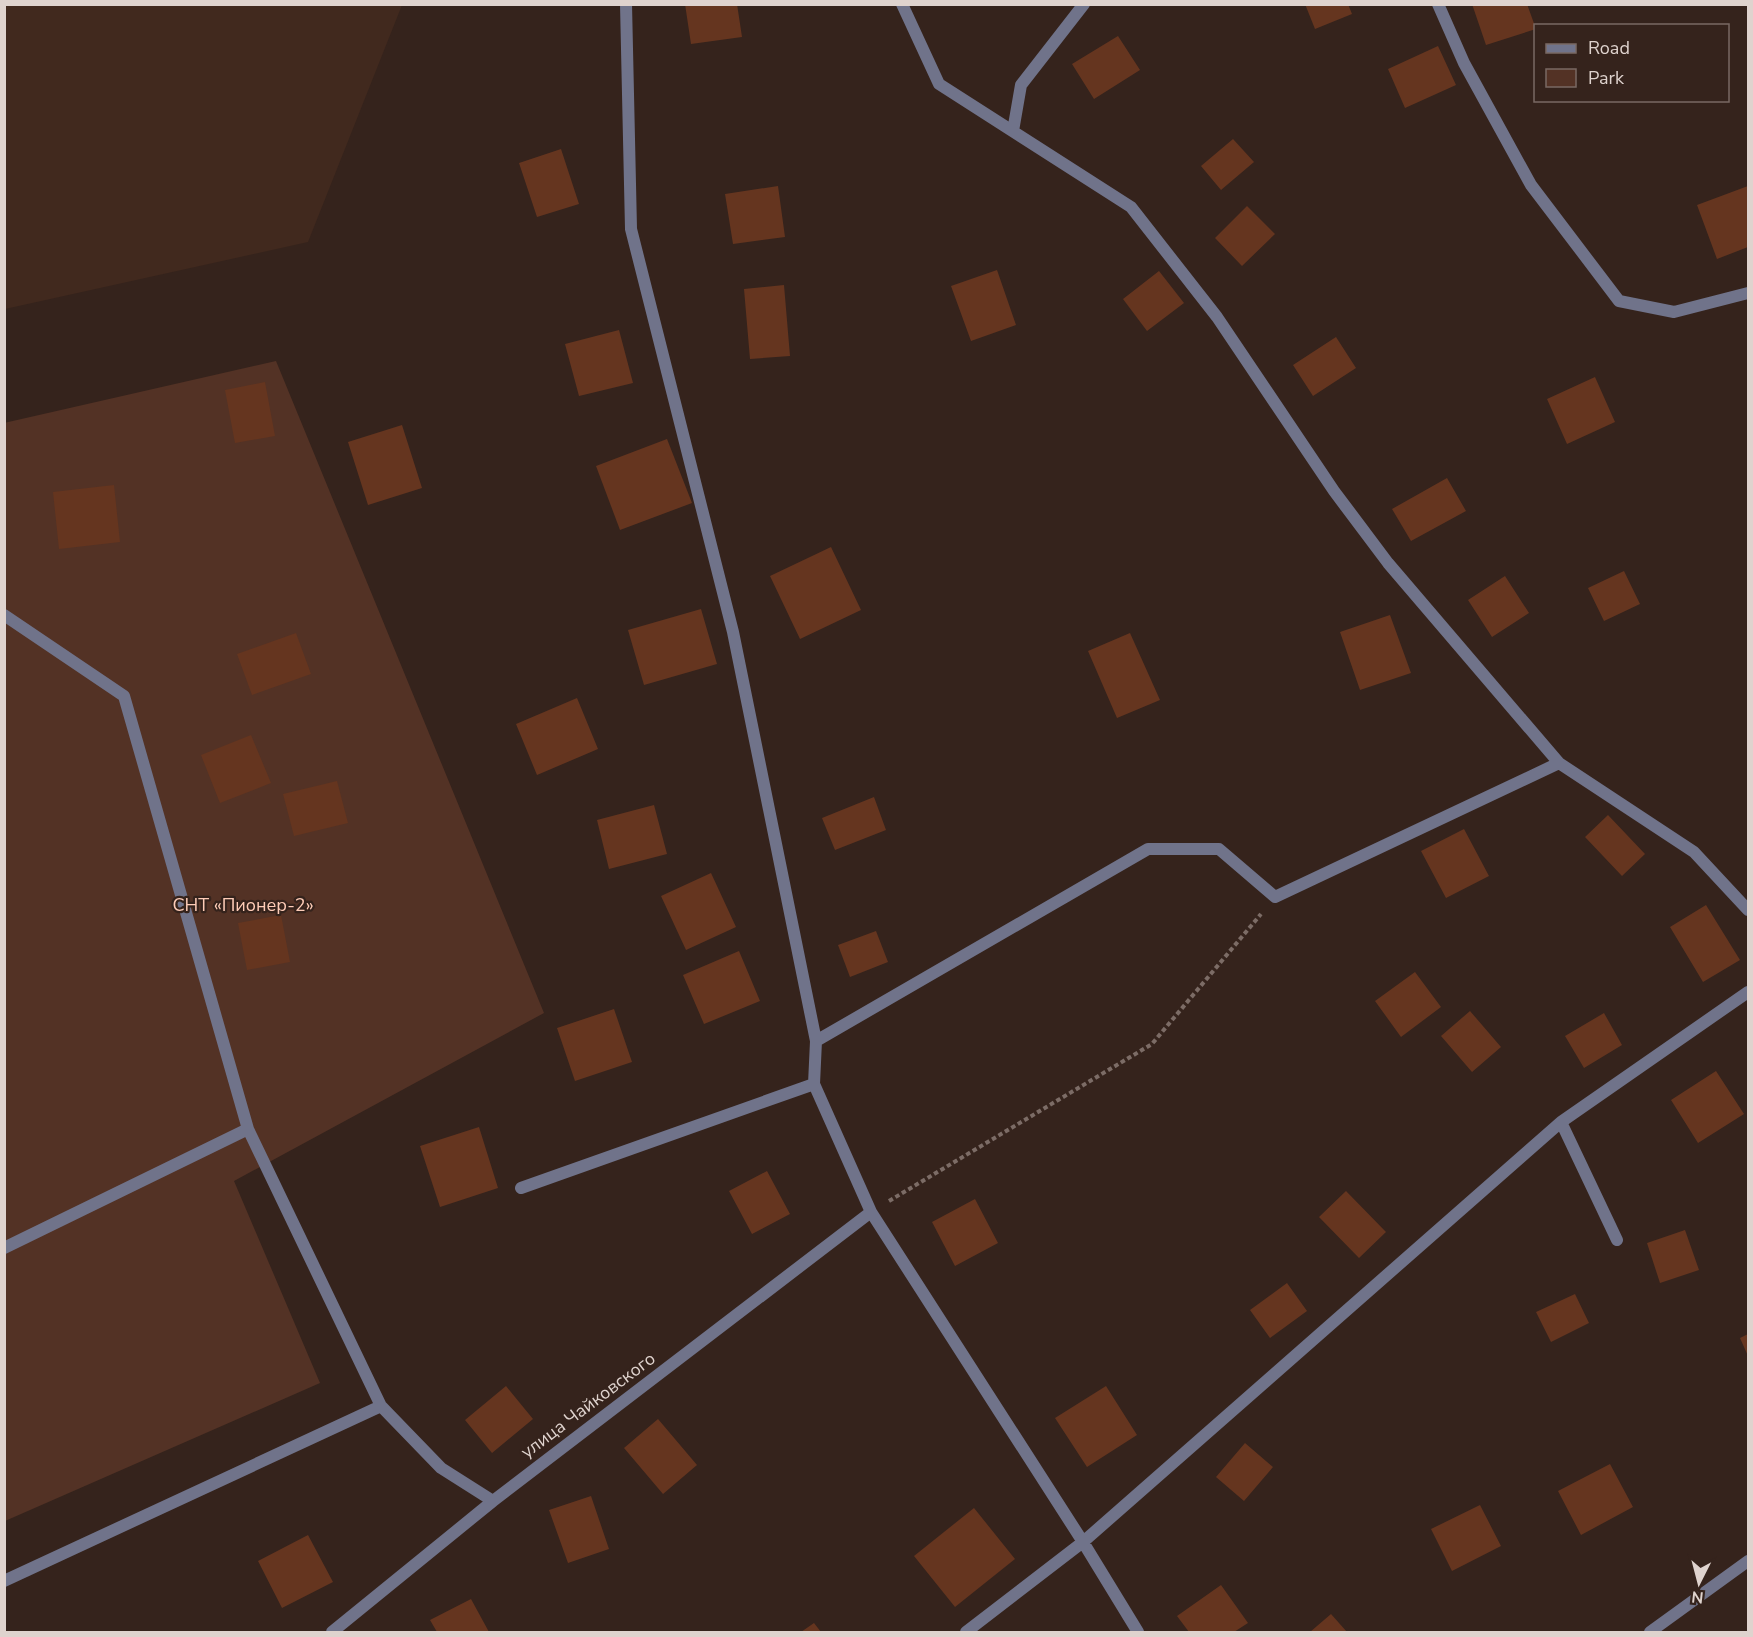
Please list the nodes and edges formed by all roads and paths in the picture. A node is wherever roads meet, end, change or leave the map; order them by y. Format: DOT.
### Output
graph roads {
  1 [pos="626,4"];
  2 [pos="902,4"];
  3 [pos="1084,4"];
  4 [pos="1438,4"];
  5 [pos="1013,131"];
  6 [pos="1749,293"];
  7 [pos="4,615"];
  8 [pos="1559,763"];
  9 [pos="1275,897"];
  10 [pos="1749,910"];
  11 [pos="1749,992"];
  12 [pos="816,1041"];
  13 [pos="814,1084"];
  14 [pos="1561,1122"];
  15 [pos="248,1129"];
  16 [pos="521,1188"];
  17 [pos="871,1212"];
  18 [pos="1617,1240"];
  19 [pos="4,1248"];
  20 [pos="381,1406"];
  21 [pos="493,1501"];
  22 [pos="1083,1542"];
  23 [pos="1749,1561"];
  24 [pos="4,1581"];
  25 [pos="332,1632"];
  26 [pos="966,1632"];
  27 [pos="1138,1632"];
  28 [pos="1650,1632"];
  1 -- 12 [label="street"];
  2 -- 5 [label="street"];
  3 -- 5 [label="street"];
  4 -- 6 [label="street"];
  5 -- 8 [label="street"];
  7 -- 15 [label="street"];
  8 -- 9 [label="street"];
  8 -- 10 [label="street"];
  9 -- 12 [label="street"];
  9 -- 17 [label="path"];
  11 -- 14 [label="street"];
  12 -- 13 [label="street"];
  13 -- 16 [label="street"];
  13 -- 17 [label="street"];
  14 -- 18 [label="street"];
  14 -- 22 [label="street"];
  15 -- 19 [label="street"];
  15 -- 20 [label="street"];
  17 -- 21 [label="street, улица Чайковского"];
  17 -- 22 [label="street"];
  20 -- 21 [label="street"];
  20 -- 24 [label="street"];
  21 -- 25 [label="street, улица Чайковского"];
  22 -- 26 [label="street"];
  22 -- 27 [label="street"];
  23 -- 28 [label="street"];
}
